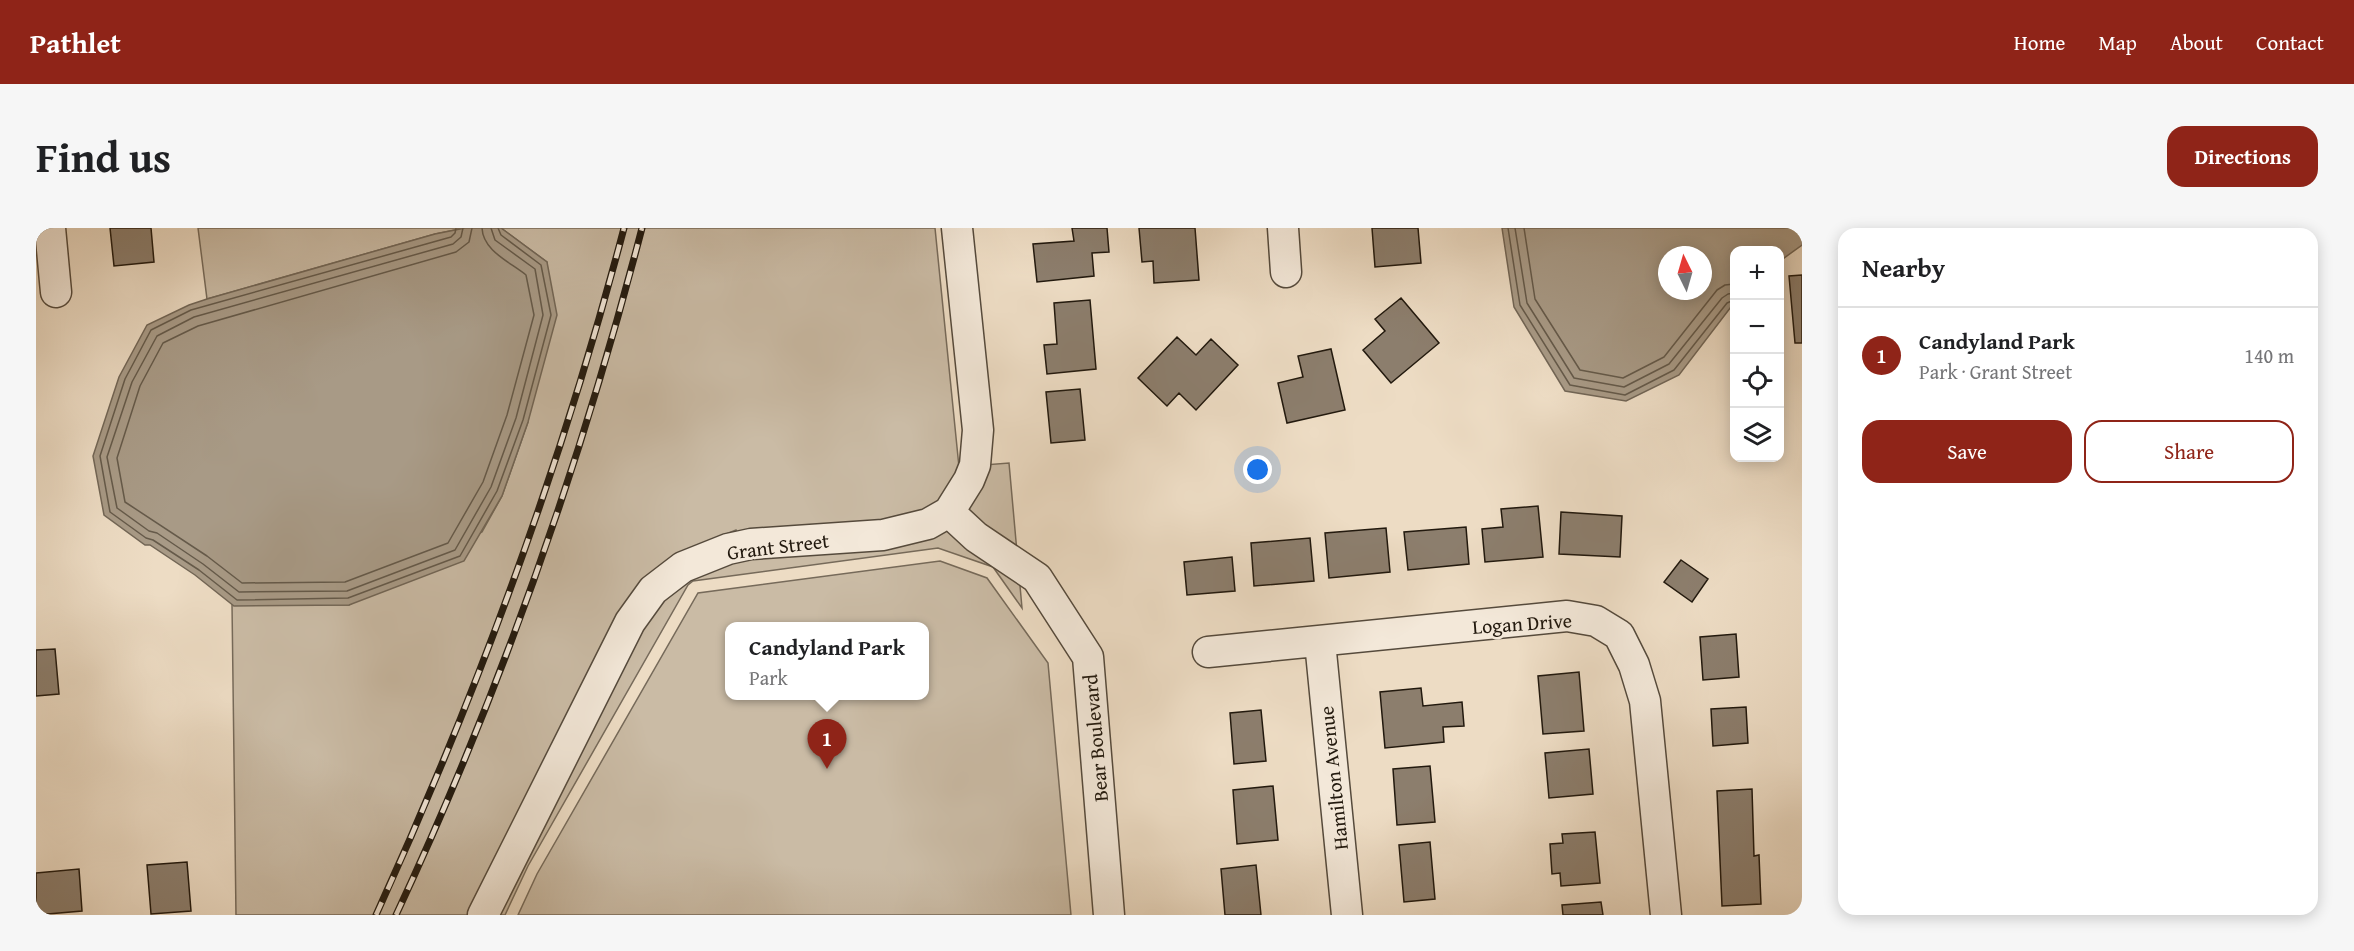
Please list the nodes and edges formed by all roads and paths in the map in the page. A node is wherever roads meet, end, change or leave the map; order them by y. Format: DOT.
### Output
graph roads {
  1 [pos="50,228"];
  2 [pos="957,228"];
  3 [pos="1283,228"];
  4 [pos="1286,272"];
  5 [pos="56,292"];
  6 [pos="949,512"];
  7 [pos="1320,642"];
  8 [pos="1208,652"];
  9 [pos="483,915"];
  10 [pos="1109,915"];
  11 [pos="1347,915"];
  12 [pos="1666,915"];
  1 -- 5 [label="street"];
  2 -- 6 [label="street"];
  3 -- 4 [label="street"];
  6 -- 9 [label="street, Grant Street"];
  6 -- 10 [label="street, Bear Boulevard"];
  7 -- 8 [label="street, Logan Drive"];
  7 -- 11 [label="street, Hamilton Avenue"];
  7 -- 12 [label="street, Logan Drive"];
}
